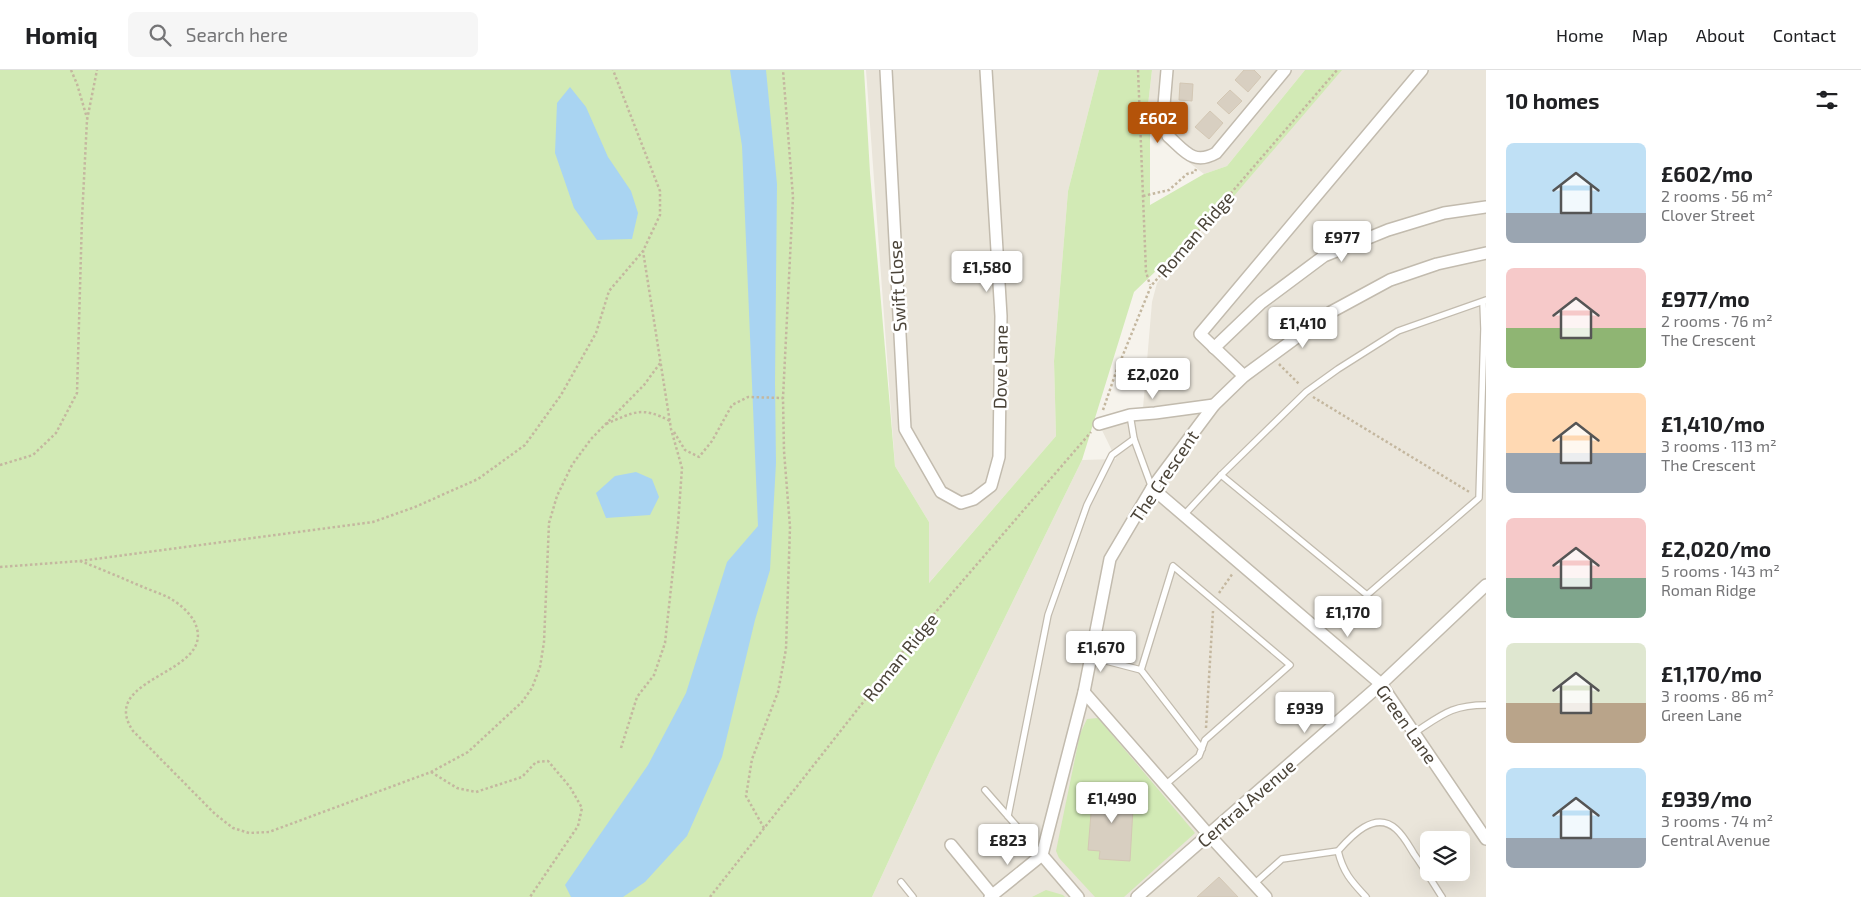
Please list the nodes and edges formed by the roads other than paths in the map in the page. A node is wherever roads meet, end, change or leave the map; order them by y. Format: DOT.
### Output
graph roads {
  1 [pos="886,70"];
  2 [pos="986,70"];
  3 [pos="1167,70"];
  4 [pos="1285,70"];
  5 [pos="1422,70"];
  6 [pos="1486,207"];
  7 [pos="1486,253"];
  8 [pos="1484,301"];
  9 [pos="1214,348"];
  10 [pos="1244,376"];
  11 [pos="1214,405"];
  12 [pos="1130,415"];
  13 [pos="1099,424"];
  14 [pos="1134,439"];
  15 [pos="1221,475"];
  16 [pos="1152,488"];
  17 [pos="941,492"];
  18 [pos="1184,516"];
  19 [pos="1486,585"];
  20 [pos="1091,657"];
  21 [pos="1141,670"];
  22 [pos="1381,684"];
  23 [pos="1084,692"];
  24 [pos="1486,705"];
  25 [pos="1414,733"];
  26 [pos="1202,749"];
  27 [pos="1165,785"];
  28 [pos="985,790"];
  29 [pos="1008,816"];
  30 [pos="1209,835"];
  31 [pos="1486,839"];
  32 [pos="951,845"];
  33 [pos="1338,851"];
  34 [pos="1042,855"];
  35 [pos="901,882"];
  36 [pos="1254,884"];
  37 [pos="991,896"];
  38 [pos="913,897"];
  39 [pos="1078,897"];
  40 [pos="1138,897"];
  41 [pos="1266,897"];
  42 [pos="1366,897"];
  43 [pos="1442,897"];
  1 -- 17 [label="street, Swift Close"];
  2 -- 17 [label="street, Dove Lane"];
  3 -- 4 [label="street"];
  5 -- 9 [label="street"];
  6 -- 9 [label="street"];
  7 -- 10 [label="street, The Crescent"];
  8 -- 15 [label="lane"];
  8 -- 15 [label="lane"];
  9 -- 10 [label="street"];
  10 -- 11 [label="street, The Crescent"];
  11 -- 12 [label="street"];
  11 -- 16 [label="street, The Crescent"];
  12 -- 13 [label="street"];
  12 -- 14 [label="lane"];
  14 -- 16 [label="lane"];
  14 -- 29 [label="lane"];
  15 -- 18 [label="lane"];
  16 -- 18 [label="street, Green Lane"];
  16 -- 20 [label="street, The Crescent"];
  18 -- 22 [label="street, Green Lane"];
  19 -- 22 [label="street, Central Avenue"];
  20 -- 21 [label="lane"];
  20 -- 23 [label="street, The Crescent"];
  21 -- 26 [label="lane"];
  21 -- 26 [label="lane"];
  22 -- 25 [label="street, Green Lane"];
  22 -- 30 [label="street, Central Avenue"];
  23 -- 27 [label="street"];
  23 -- 34 [label="street, The Crescent"];
  24 -- 25 [label="lane"];
  25 -- 31 [label="street, Green Lane"];
  26 -- 27 [label="lane"];
  27 -- 30 [label="street"];
  28 -- 29 [label="lane"];
  29 -- 34 [label="lane"];
  30 -- 36 [label="street"];
  30 -- 40 [label="street, Central Avenue"];
  32 -- 37 [label="street"];
  33 -- 36 [label="lane"];
  33 -- 42 [label="lane"];
  33 -- 43 [label="lane"];
  34 -- 37 [label="street"];
  34 -- 39 [label="street"];
  35 -- 38 [label="lane"];
  36 -- 41 [label="street"];
}
